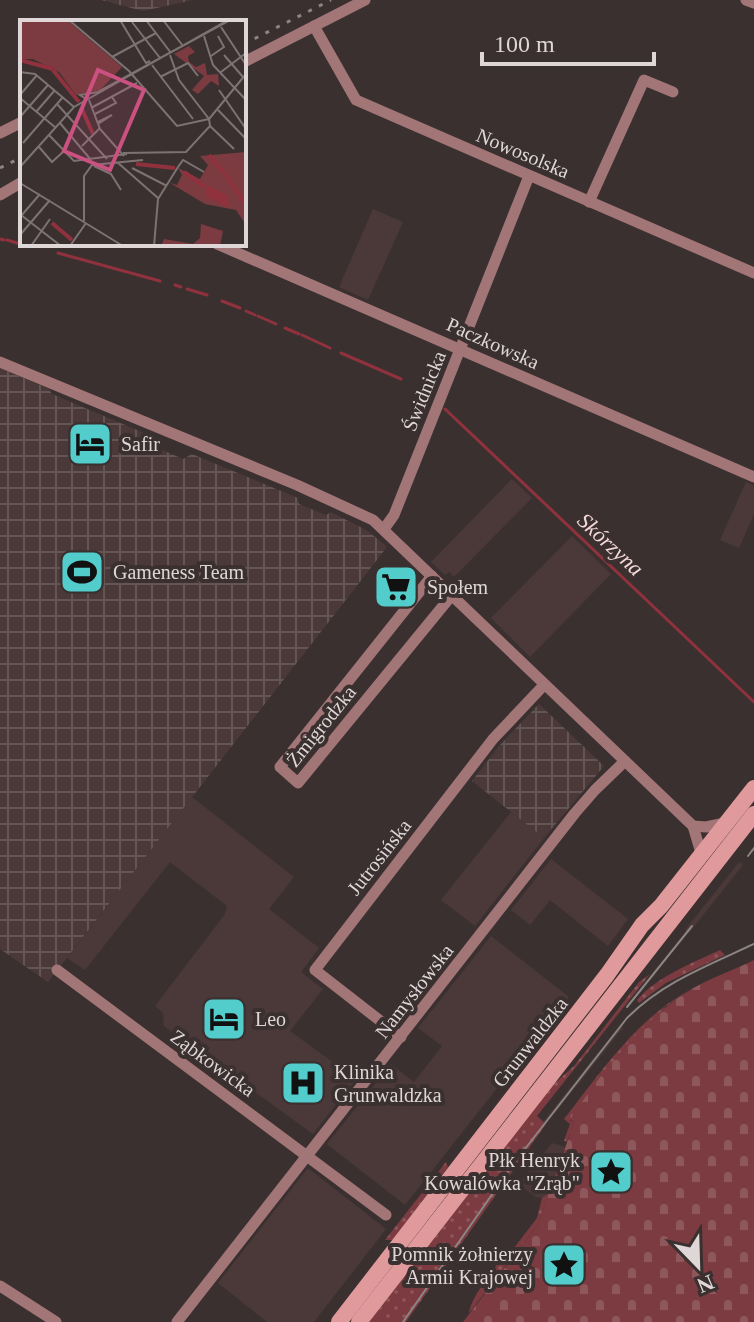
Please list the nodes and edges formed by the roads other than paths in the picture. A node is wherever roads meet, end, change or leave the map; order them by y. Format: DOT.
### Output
graph roads {
  1 [pos="365,0"];
  2 [pos="746,0"];
  3 [pos="754,3"];
  4 [pos="314,26"];
  5 [pos="246,61"];
  6 [pos="673,92"];
  7 [pos="20,123"];
  8 [pos="0,133"];
  9 [pos="529,176"];
  10 [pos="20,183"];
  11 [pos="0,195"];
  12 [pos="589,202"];
  13 [pos="222,246"];
  14 [pos="754,273"];
  15 [pos="461,349"];
  16 [pos="0,362"];
  17 [pos="754,477"];
  18 [pos="384,529"];
  19 [pos="432,576"];
  20 [pos="452,595"];
  21 [pos="544,685"];
  22 [pos="625,761"];
  23 [pos="754,788"];
  24 [pos="754,814"];
  25 [pos="725,823"];
  26 [pos="693,826"];
  27 [pos="701,853"];
  28 [pos="57,970"];
  29 [pos="401,1037"];
  30 [pos="308,1154"];
  31 [pos="386,1215"];
  32 [pos="0,1286"];
  33 [pos="56,1322"];
  34 [pos="177,1322"];
  35 [pos="339,1322"];
  36 [pos="359,1322"];
  1 -- 4 [label="street"];
  2 -- 3 [label="street"];
  4 -- 5 [label="street"];
  4 -- 9 [label="street, Nowosolska"];
  6 -- 12 [label="street"];
  7 -- 8 [label="street"];
  9 -- 12 [label="street, Nowosolska"];
  9 -- 15 [label="street, Świdnicka"];
  10 -- 11 [label="street"];
  12 -- 14 [label="street, Nowosolska"];
  13 -- 15 [label="street, Paczkowska"];
  15 -- 17 [label="street, Paczkowska"];
  15 -- 18 [label="street, Świdnicka"];
  16 -- 18 [label="street"];
  18 -- 19 [label="street"];
  19 -- 20 [label="street"];
  19 -- 20 [label="street, Żmigrodzka"];
  20 -- 21 [label="street"];
  21 -- 22 [label="street"];
  21 -- 29 [label="street, Jutrosińska"];
  22 -- 26 [label="street"];
  22 -- 29 [label="street, Namysłowska"];
  23 -- 25 [label="street, Grunwaldzka"];
  24 -- 36 [label="street, Grunwaldzka"];
  25 -- 26 [label="street"];
  25 -- 27 [label="street, Grunwaldzka"];
  26 -- 27 [label="street"];
  27 -- 35 [label="street, Grunwaldzka"];
  28 -- 30 [label="street, Ząbkowicka"];
  29 -- 30 [label="street, Namysłowska"];
  30 -- 31 [label="street, Ząbkowicka"];
  30 -- 34 [label="street, Namysłowska"];
  32 -- 33 [label="street"];
}
